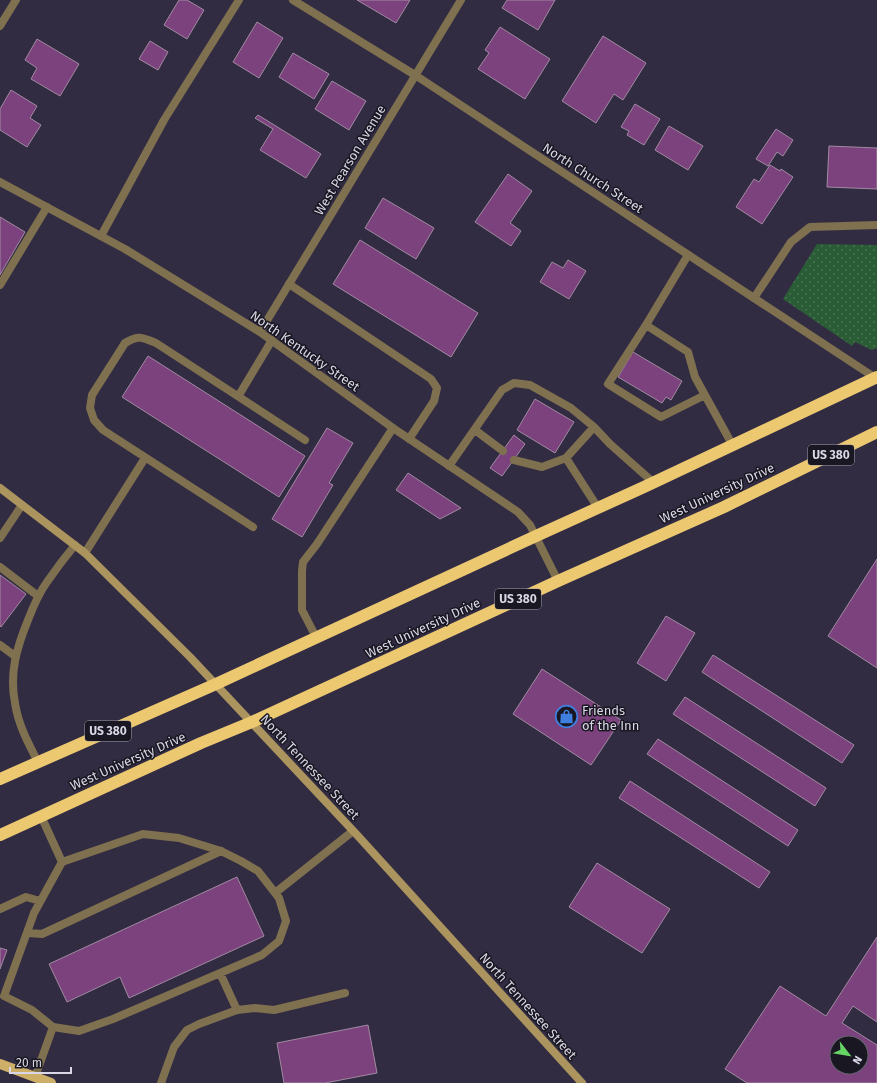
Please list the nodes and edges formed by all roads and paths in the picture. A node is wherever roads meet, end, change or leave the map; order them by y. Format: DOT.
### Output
graph roads {
  1 [pos="16,0"];
  2 [pos="239,0"];
  3 [pos="293,0"];
  4 [pos="461,0"];
  5 [pos="0,26"];
  6 [pos="415,75"];
  7 [pos="0,182"];
  8 [pos="47,207"];
  9 [pos="877,225"];
  10 [pos="101,236"];
  11 [pos="688,255"];
  12 [pos="289,284"];
  13 [pos="0,285"];
  14 [pos="754,298"];
  15 [pos="646,325"];
  16 [pos="260,332"];
  17 [pos="272,340"];
  18 [pos="876,378"];
  19 [pos="705,395"];
  20 [pos="239,396"];
  21 [pos="594,427"];
  22 [pos="393,428"];
  23 [pos="474,430"];
  24 [pos="877,432"];
  25 [pos="409,439"];
  26 [pos="305,440"];
  27 [pos="733,446"];
  28 [pos="502,451"];
  29 [pos="145,458"];
  30 [pos="566,458"];
  31 [pos="514,460"];
  32 [pos="449,466"];
  33 [pos="654,483"];
  34 [pos="0,488"];
  35 [pos="22,505"];
  36 [pos="598,508"];
  37 [pos="253,527"];
  38 [pos="536,536"];
  39 [pos="0,538"];
  40 [pos="75,545"];
  41 [pos="85,554"];
  42 [pos="0,567"];
  43 [pos="558,581"];
  44 [pos="38,596"];
  45 [pos="316,637"];
  46 [pos="0,645"];
  47 [pos="15,656"];
  48 [pos="216,684"];
  49 [pos="252,722"];
  50 [pos="38,762"];
  51 [pos="0,779"];
  52 [pos="41,816"];
  53 [pos="353,831"];
  54 [pos="0,835"];
  55 [pos="221,851"];
  56 [pos="62,862"];
  57 [pos="275,893"];
  58 [pos="40,901"];
  59 [pos="1,910"];
  60 [pos="28,933"];
  61 [pos="220,973"];
  62 [pos="345,993"];
  63 [pos="2,995"];
  64 [pos="237,1010"];
  65 [pos="53,1027"];
  66 [pos="0,1064"];
  67 [pos="35,1077"];
  68 [pos="51,1083"];
  69 [pos="161,1083"];
  70 [pos="582,1083"];
  1 -- 5 [label="street"];
  2 -- 10 [label="street"];
  3 -- 6 [label="street, North Church Street"];
  4 -- 6 [label="street, West Pearson Avenue"];
  6 -- 11 [label="street, North Church Street"];
  6 -- 12 [label="street, West Pearson Avenue"];
  7 -- 8 [label="street, North Kentucky Street"];
  8 -- 10 [label="street, North Kentucky Street"];
  8 -- 13 [label="street"];
  9 -- 14 [label="street"];
  10 -- 16 [label="street, North Kentucky Street"];
  11 -- 14 [label="street, North Church Street"];
  11 -- 15 [label="street"];
  12 -- 16 [label="street, West Pearson Avenue"];
  12 -- 25 [label="street"];
  14 -- 18 [label="street, North Church Street"];
  15 -- 19 [label="street"];
  15 -- 19 [label="street"];
  16 -- 17 [label="street, North Kentucky Street"];
  17 -- 20 [label="street"];
  17 -- 22 [label="street, North Kentucky Street"];
  18 -- 27 [label="highway, US 380"];
  19 -- 27 [label="street"];
  20 -- 26 [label="street"];
  20 -- 29 [label="street"];
  21 -- 23 [label="street"];
  21 -- 30 [label="street"];
  21 -- 33 [label="street"];
  22 -- 25 [label="street, North Kentucky Street"];
  22 -- 45 [label="street"];
  23 -- 28 [label="street"];
  23 -- 32 [label="street"];
  24 -- 43 [label="highway, West University Drive / US 380"];
  25 -- 32 [label="street, North Kentucky Street"];
  27 -- 33 [label="highway, US 380"];
  29 -- 37 [label="street"];
  29 -- 41 [label="street"];
  30 -- 31 [label="street"];
  30 -- 36 [label="street"];
  32 -- 38 [label="street, North Kentucky Street"];
  33 -- 36 [label="highway, US 380"];
  34 -- 35 [label="street, North Tennessee Street"];
  35 -- 39 [label="street"];
  35 -- 40 [label="street, North Tennessee Street"];
  36 -- 38 [label="highway, US 380"];
  38 -- 43 [label="street, North Kentucky Street"];
  38 -- 45 [label="highway, US 380"];
  40 -- 41 [label="street, North Tennessee Street"];
  40 -- 44 [label="street"];
  41 -- 48 [label="street, North Tennessee Street"];
  42 -- 44 [label="street"];
  43 -- 49 [label="highway, West University Drive / US 380"];
  44 -- 47 [label="street"];
  45 -- 48 [label="highway, US 380"];
  46 -- 47 [label="street"];
  47 -- 50 [label="street"];
  48 -- 49 [label="street, North Tennessee Street"];
  48 -- 50 [label="highway, US 380"];
  49 -- 52 [label="highway, West University Drive / US 380"];
  49 -- 53 [label="street, North Tennessee Street"];
  50 -- 51 [label="highway, US 380"];
  52 -- 54 [label="highway, West University Drive / US 380"];
  52 -- 56 [label="street"];
  53 -- 57 [label="street"];
  53 -- 70 [label="street, North Tennessee Street"];
  55 -- 56 [label="street"];
  55 -- 57 [label="street"];
  55 -- 60 [label="street"];
  56 -- 58 [label="street"];
  57 -- 61 [label="street"];
  58 -- 59 [label="street"];
  58 -- 60 [label="street"];
  60 -- 63 [label="street"];
  61 -- 64 [label="street"];
  61 -- 65 [label="street"];
  62 -- 64 [label="street"];
  63 -- 65 [label="street"];
  64 -- 69 [label="street"];
  65 -- 67 [label="street"];
  66 -- 67 [label="main road"];
  67 -- 68 [label="main road"];
}
